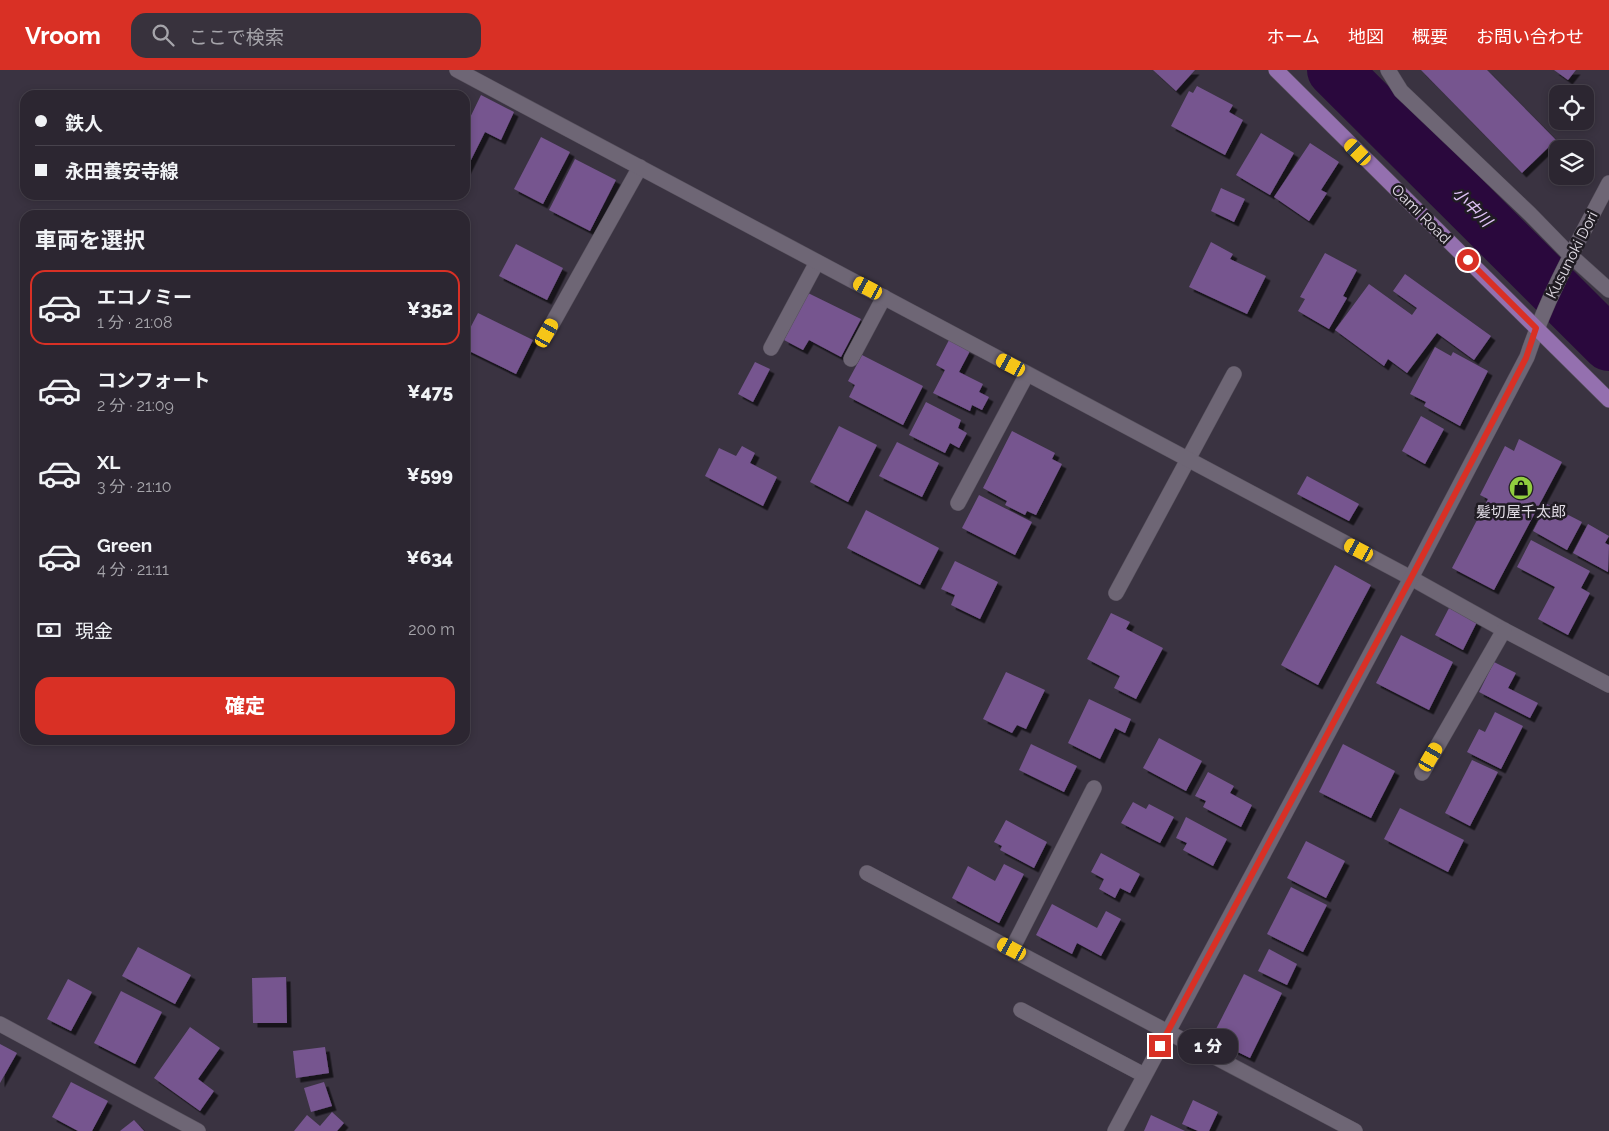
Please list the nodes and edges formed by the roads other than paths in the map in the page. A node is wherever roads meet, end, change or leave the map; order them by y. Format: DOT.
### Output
graph roads {
  1 [pos="457,70"];
  2 [pos="1276,70"];
  3 [pos="1389,70"];
  4 [pos="640,167"];
  5 [pos="1609,183"];
  6 [pos="1570,255"];
  7 [pos="817,262"];
  8 [pos="1609,290"];
  9 [pos="884,298"];
  10 [pos="1536,328"];
  11 [pos="547,333"];
  12 [pos="771,348"];
  13 [pos="852,359"];
  14 [pos="1027,374"];
  15 [pos="1234,374"];
  16 [pos="1609,400"];
  17 [pos="1188,459"];
  18 [pos="958,502"];
  19 [pos="1411,578"];
  20 [pos="1116,593"];
  21 [pos="1504,630"];
  22 [pos="1609,684"];
  23 [pos="1422,773"];
  24 [pos="1094,788"];
  25 [pos="867,872"];
  26 [pos="1012,949"];
  27 [pos="1021,1010"];
  28 [pos="0,1024"];
  29 [pos="1168,1031"];
  30 [pos="1144,1075"];
  31 [pos="198,1131"];
  32 [pos="1114,1131"];
  33 [pos="1355,1131"];
  1 -- 4 [label="street"];
  2 -- 10 [label="main road, Oami Road"];
  3 -- 6 [label="street"];
  4 -- 7 [label="street"];
  4 -- 11 [label="street"];
  5 -- 6 [label="street, Kusunoki Dori"];
  6 -- 8 [label="street"];
  6 -- 10 [label="street, Kusunoki Dori"];
  7 -- 9 [label="street"];
  7 -- 12 [label="street"];
  9 -- 13 [label="street"];
  9 -- 14 [label="street"];
  10 -- 16 [label="main road, Oami Road"];
  10 -- 19 [label="street, Kusunoki Dori"];
  14 -- 17 [label="street"];
  14 -- 18 [label="street"];
  15 -- 17 [label="street"];
  17 -- 19 [label="street"];
  17 -- 20 [label="street"];
  19 -- 21 [label="street"];
  19 -- 29 [label="street, Kusunoki Dori"];
  21 -- 22 [label="street"];
  21 -- 23 [label="street"];
  24 -- 26 [label="street"];
  25 -- 26 [label="street"];
  26 -- 29 [label="street"];
  27 -- 30 [label="street"];
  28 -- 31 [label="street"];
  29 -- 30 [label="street, Kusunoki Dori"];
  29 -- 33 [label="street"];
  30 -- 32 [label="street, Kusunoki Dori"];
}
